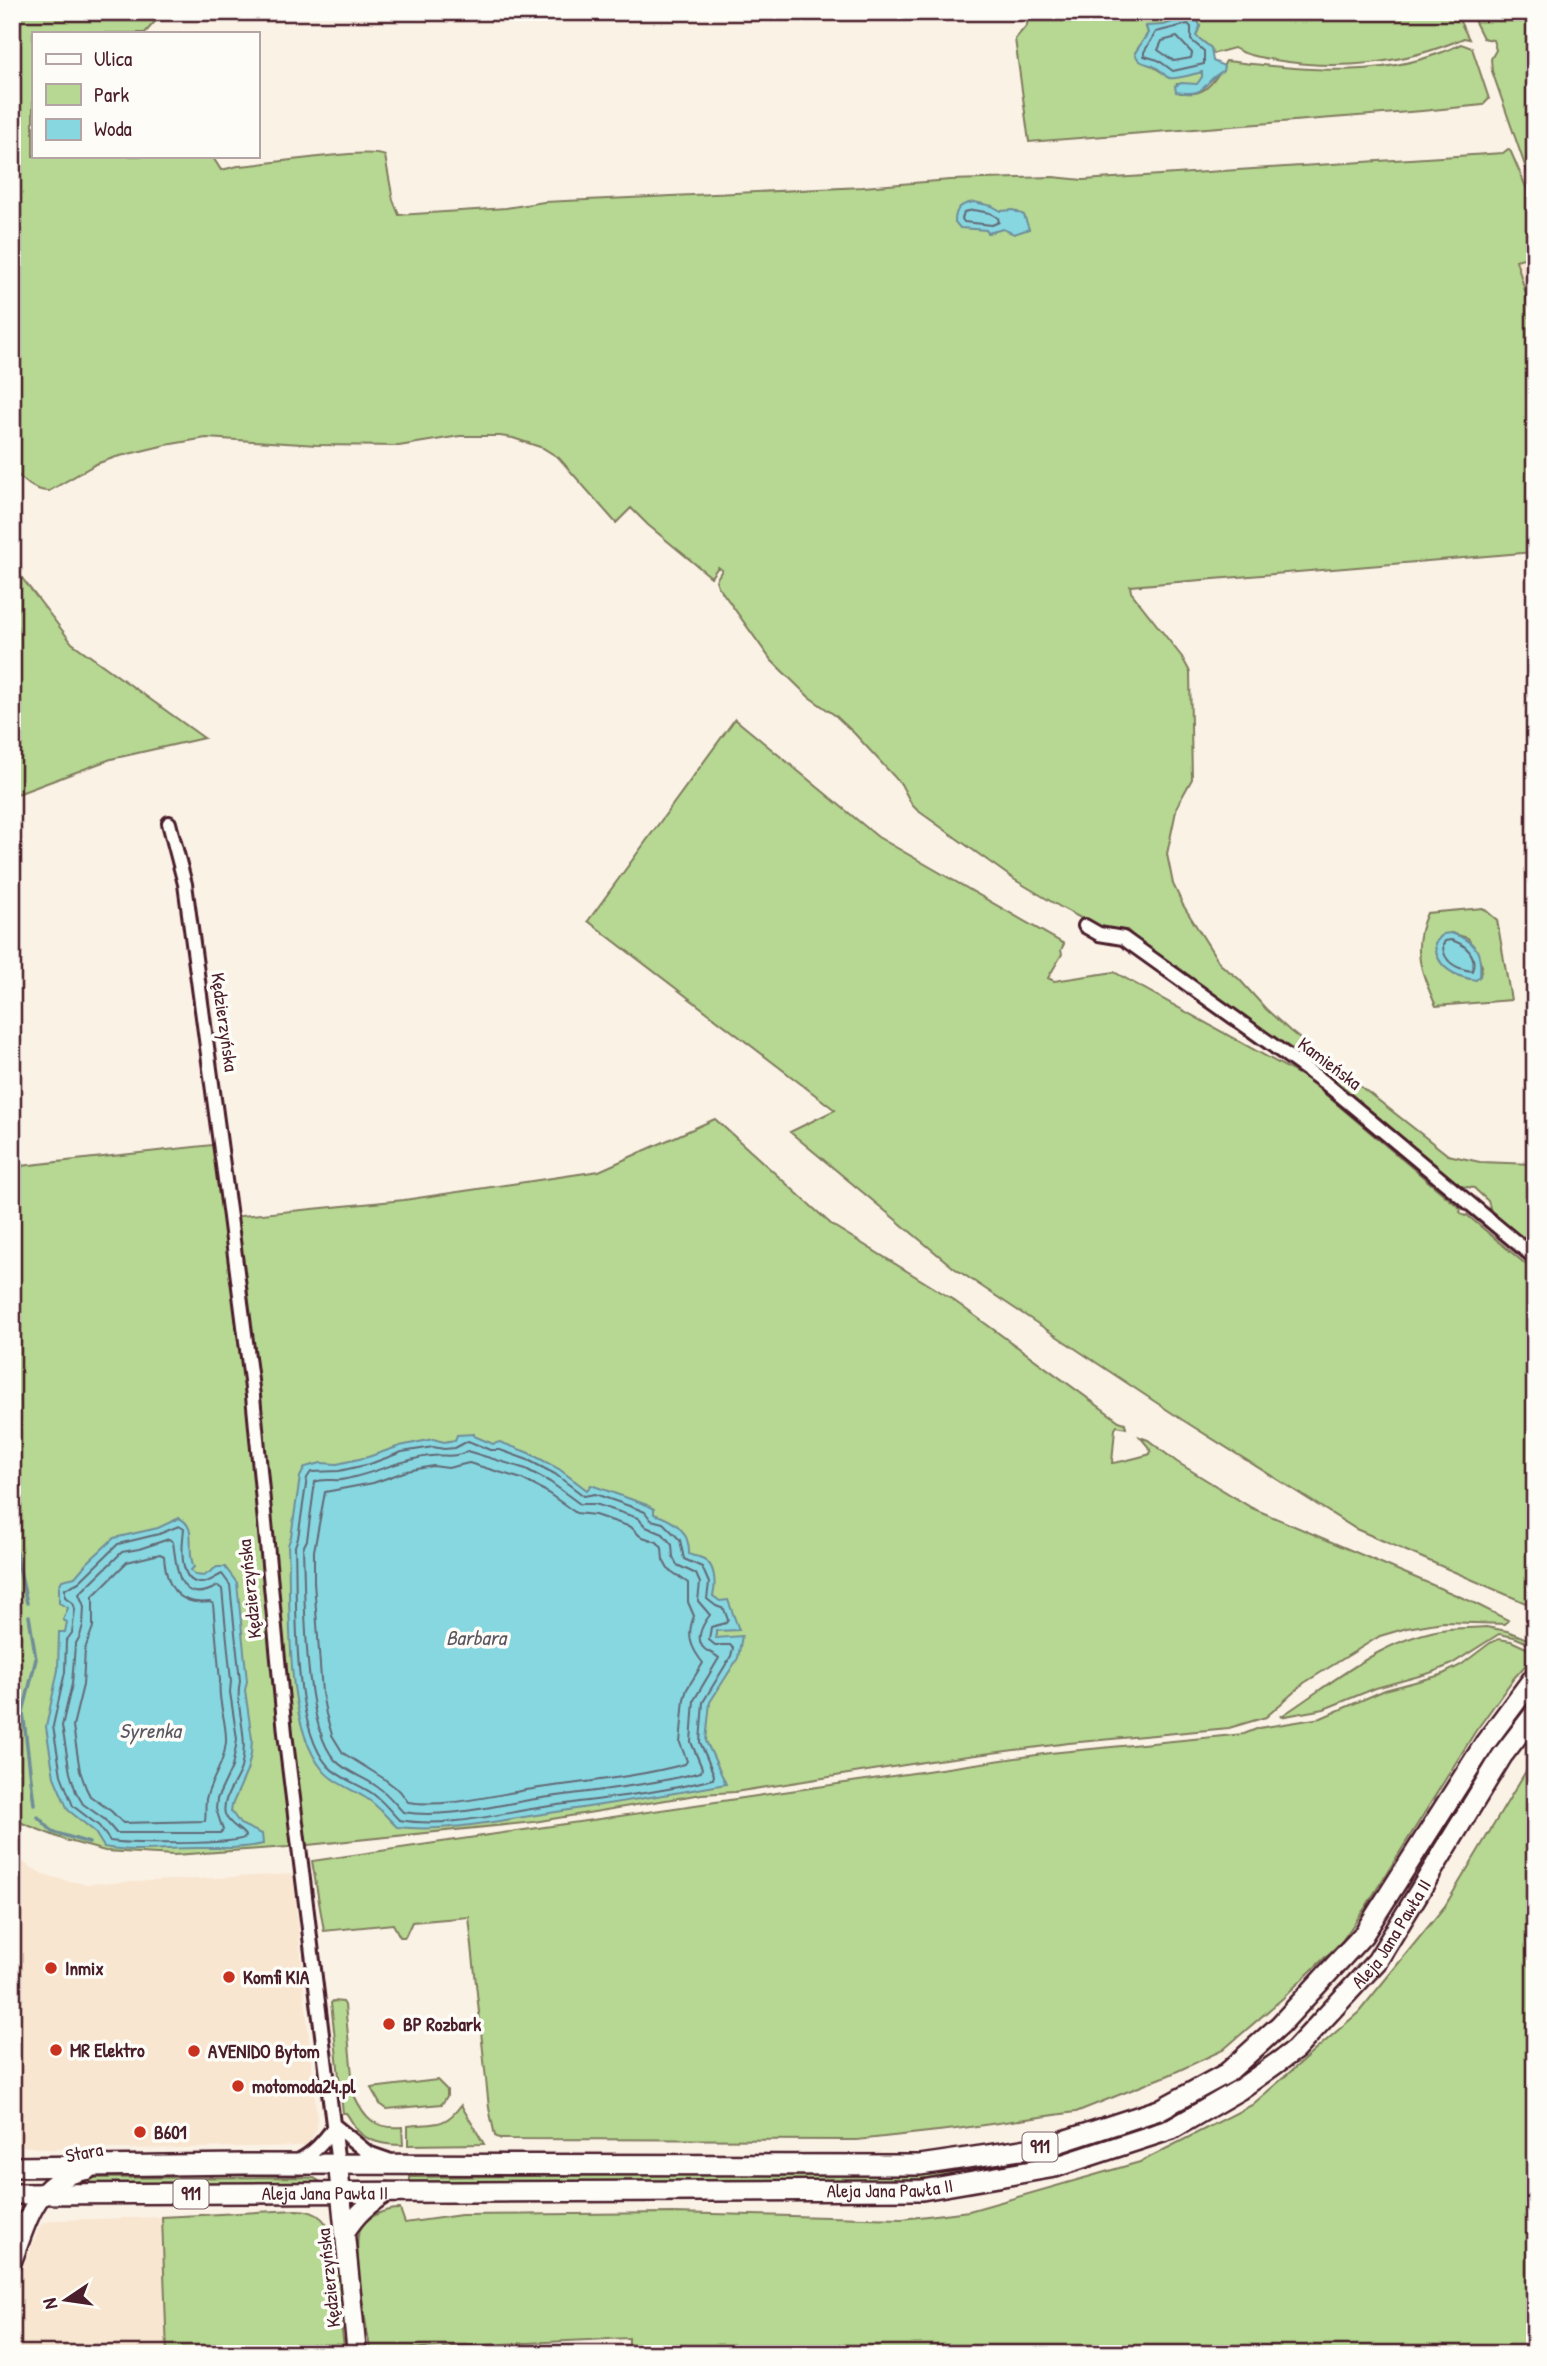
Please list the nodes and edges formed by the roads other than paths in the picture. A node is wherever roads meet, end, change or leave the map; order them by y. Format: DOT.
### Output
graph roads {
  1 [pos="169,823"];
  2 [pos="1085,926"];
  3 [pos="1535,1258"];
  4 [pos="1534,1677"];
  5 [pos="1535,1713"];
  6 [pos="335,2126"];
  7 [pos="292,2164"];
  8 [pos="398,2164"];
  9 [pos="338,2165"];
  10 [pos="122,2166"];
  11 [pos="12,2167"];
  12 [pos="387,2192"];
  13 [pos="41,2193"];
  14 [pos="12,2194"];
  15 [pos="340,2194"];
  16 [pos="344,2234"];
  17 [pos="13,2250"];
  18 [pos="357,2354"];
  1 -- 6 [label="street, Kędzierzyńska"];
  2 -- 3 [label="street, Kamieńska"];
  4 -- 8 [label="main road, Aleja Jana Pawła II / 911"];
  5 -- 12 [label="main road, Aleja Jana Pawła II / 911"];
  6 -- 7 [label="street"];
  6 -- 8 [label="street"];
  6 -- 9 [label="street, Kędzierzyńska"];
  7 -- 9 [label="main road, Aleja Jana Pawła II / 911"];
  7 -- 10 [label="main road, Aleja Jana Pawła II / 911"];
  8 -- 9 [label="main road, Aleja Jana Pawła II / 911"];
  9 -- 15 [label="street, Kędzierzyńska"];
  10 -- 11 [label="main road, 911"];
  10 -- 13 [label="street, Stara"];
  12 -- 15 [label="main road, Aleja Jana Pawła II / 911"];
  12 -- 16 [label="street"];
  13 -- 14 [label="main road, 911"];
  13 -- 15 [label="main road, Aleja Jana Pawła II / 911"];
  13 -- 17 [label="street"];
  15 -- 16 [label="street, Kędzierzyńska"];
  16 -- 18 [label="street, Kędzierzyńska"];
}
